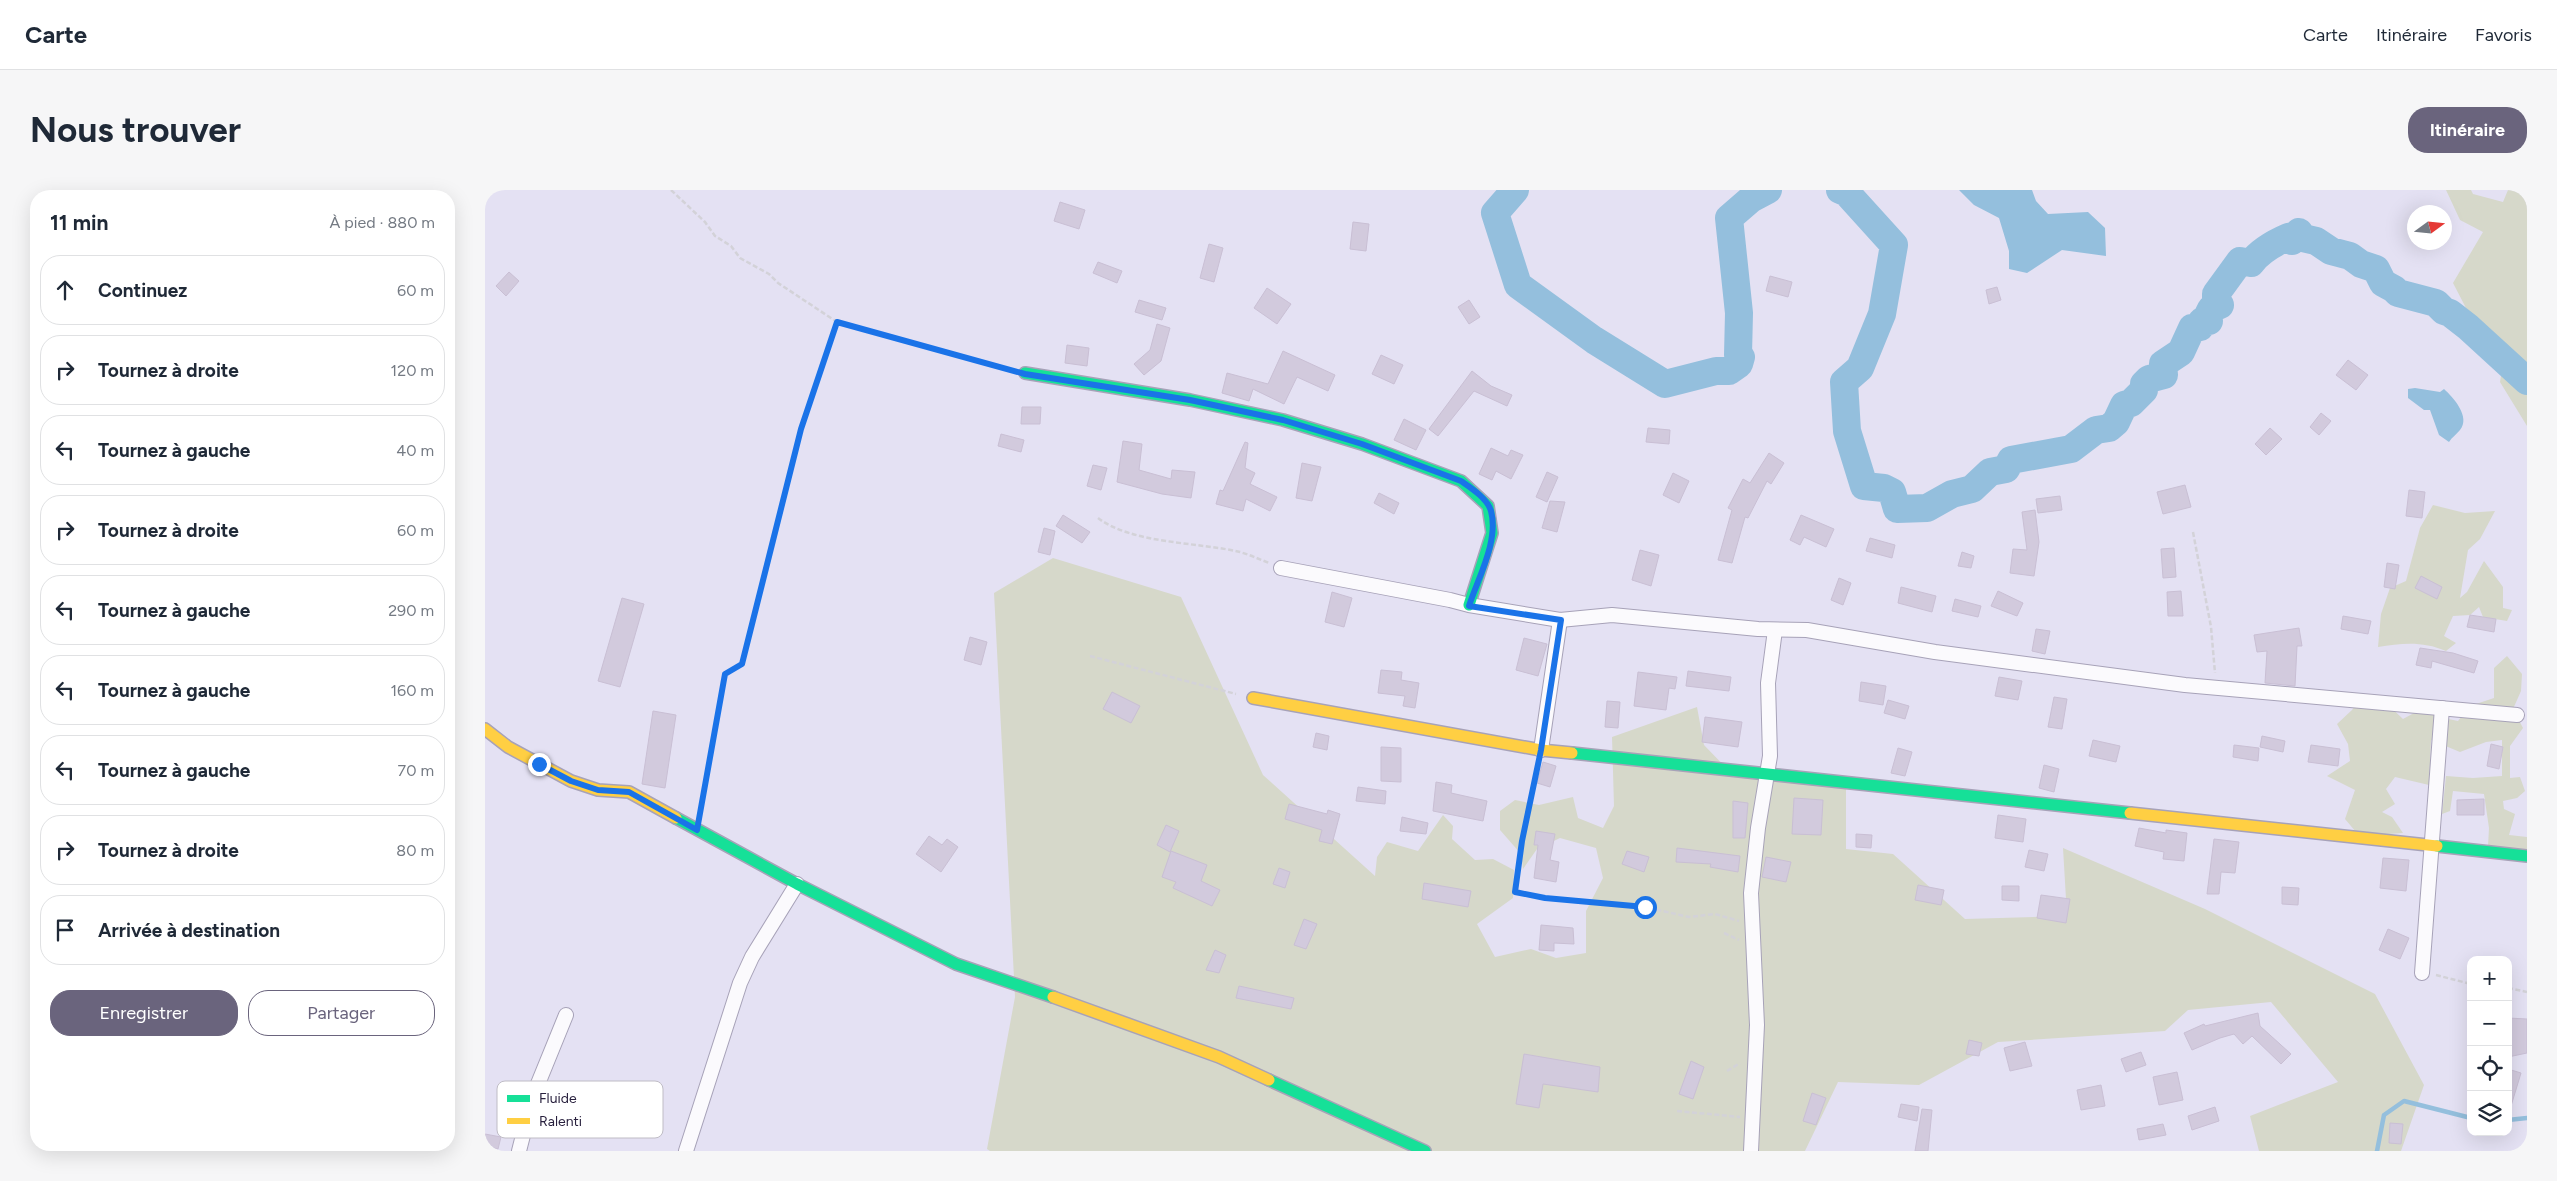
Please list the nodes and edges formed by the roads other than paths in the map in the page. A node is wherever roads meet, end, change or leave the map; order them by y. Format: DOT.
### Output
graph roads {
  1 [pos="1025,374"];
  2 [pos="1281,568"];
  3 [pos="1469,606"];
  4 [pos="1561,620"];
  5 [pos="1775,630"];
  6 [pos="1253,698"];
  7 [pos="2442,708"];
  8 [pos="2517,715"];
  9 [pos="486,733"];
  10 [pos="1541,750"];
  11 [pos="1768,774"];
  12 [pos="2433,846"];
  13 [pos="2527,856"];
  14 [pos="797,884"];
  15 [pos="2422,973"];
  16 [pos="566,1015"];
  17 [pos="539,1081"];
  18 [pos="522,1138"];
  19 [pos="519,1151"];
  20 [pos="686,1151"];
  21 [pos="1425,1151"];
  22 [pos="1751,1151"];
  1 -- 3 [label="street"];
  2 -- 3 [label="street"];
  3 -- 4 [label="street"];
  4 -- 5 [label="street"];
  4 -- 10 [label="street"];
  5 -- 7 [label="street"];
  5 -- 11 [label="street"];
  6 -- 10 [label="street"];
  7 -- 8 [label="street"];
  7 -- 12 [label="street"];
  9 -- 14 [label="street"];
  10 -- 11 [label="street"];
  11 -- 12 [label="street"];
  11 -- 22 [label="street"];
  12 -- 13 [label="street"];
  12 -- 15 [label="street"];
  14 -- 20 [label="street"];
  14 -- 21 [label="street"];
  16 -- 17 [label="street"];
  18 -- 19 [label="street"];
}
